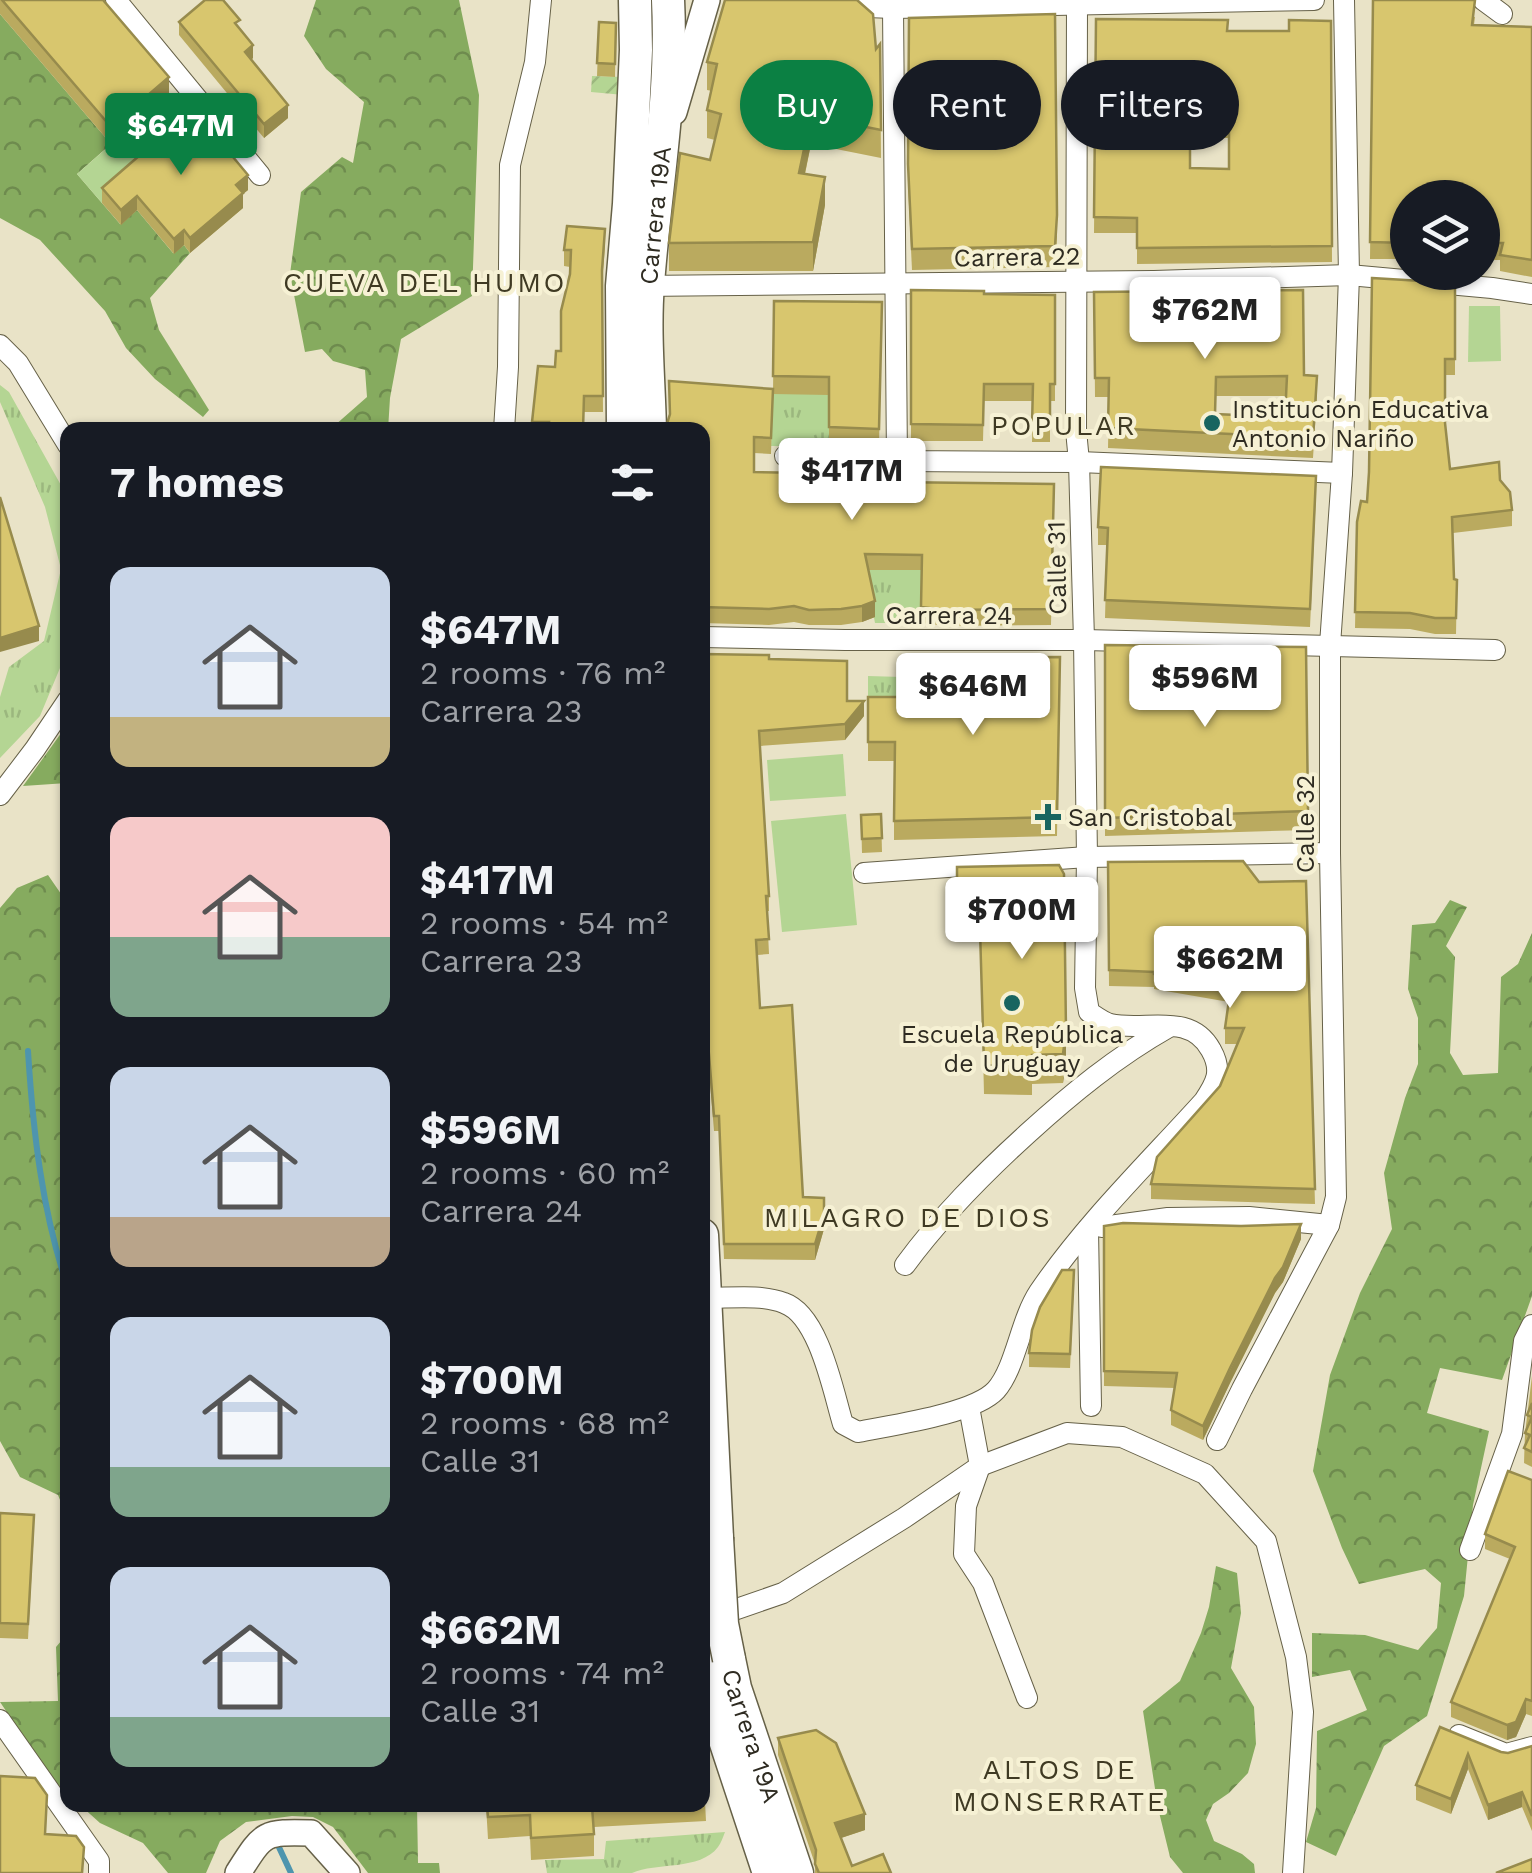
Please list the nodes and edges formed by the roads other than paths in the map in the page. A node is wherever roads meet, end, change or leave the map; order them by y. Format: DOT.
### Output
graph roads {
  1 [pos="116,0"];
  2 [pos="541,0"];
  3 [pos="635,0"];
  4 [pos="668,0"];
  5 [pos="1314,0"];
  6 [pos="1344,0"];
  7 [pos="1483,0"];
  8 [pos="1077,1"];
  9 [pos="713,2"];
  10 [pos="894,4"];
  11 [pos="818,6"];
  12 [pos="1502,14"];
  13 [pos="662,156"];
  14 [pos="260,175"];
  15 [pos="1350,276"];
  16 [pos="1076,280"];
  17 [pos="895,285"];
  18 [pos="635,286"];
  19 [pos="1532,294"];
  20 [pos="0,345"];
  21 [pos="505,422"];
  22 [pos="624,422"];
  23 [pos="649,422"];
  24 [pos="60,432"];
  25 [pos="785,456"];
  26 [pos="897,461"];
  27 [pos="1079,462"];
  28 [pos="1342,473"];
  29 [pos="710,636"];
  30 [pos="1084,640"];
  31 [pos="1330,645"];
  32 [pos="1495,650"];
  33 [pos="60,712"];
  34 [pos="0,795"];
  35 [pos="1330,853"];
  36 [pos="1087,857"];
  37 [pos="864,873"];
  38 [pos="1170,1026"];
  39 [pos="1330,1225"];
  40 [pos="1088,1229"];
  41 [pos="906,1265"];
  42 [pos="710,1298"];
  43 [pos="1532,1325"];
  44 [pos="710,1363"];
  45 [pos="1091,1406"];
  46 [pos="969,1407"];
  47 [pos="1218,1440"];
  48 [pos="980,1466"];
  49 [pos="1470,1550"];
  50 [pos="710,1617"];
  51 [pos="711,1663"];
  52 [pos="1027,1698"];
  53 [pos="710,1713"];
  54 [pos="4,1725"];
  55 [pos="1440,1728"];
  56 [pos="1532,1747"];
  57 [pos="60,1804"];
  58 [pos="65,1812"];
  59 [pos="99,1873"];
  60 [pos="238,1873"];
  61 [pos="347,1873"];
  62 [pos="770,1873"];
  63 [pos="797,1873"];
  64 [pos="1293,1873"];
  1 -- 14 [label="street"];
  2 -- 21 [label="street"];
  3 -- 18 [label="main road, Carrera 19A"];
  4 -- 13 [label="main road, Carrera 19A"];
  5 -- 8 [label="street"];
  6 -- 15 [label="street, Calle 32"];
  7 -- 12 [label="street"];
  8 -- 10 [label="street"];
  8 -- 16 [label="street, Calle 31"];
  9 -- 13 [label="street"];
  10 -- 11 [label="street"];
  10 -- 17 [label="street"];
  13 -- 18 [label="main road, Carrera 19A"];
  15 -- 16 [label="street, Carrera 22"];
  15 -- 19 [label="street, Carrera 22"];
  15 -- 28 [label="street, Calle 32"];
  16 -- 17 [label="street, Carrera 22"];
  16 -- 27 [label="street, Calle 31"];
  17 -- 18 [label="street, Carrera 22"];
  17 -- 26 [label="street"];
  18 -- 22 [label="main road, Carrera 19A"];
  18 -- 23 [label="main road, Carrera 19A"];
  20 -- 24 [label="street"];
  25 -- 26 [label="street"];
  26 -- 27 [label="street"];
  27 -- 28 [label="street"];
  27 -- 30 [label="street, Calle 31"];
  28 -- 31 [label="street, Calle 32"];
  29 -- 30 [label="street, Carrera 24"];
  30 -- 31 [label="street, Carrera 24"];
  30 -- 36 [label="street, Calle 31"];
  31 -- 32 [label="street, Carrera 24"];
  31 -- 35 [label="street, Calle 32"];
  33 -- 34 [label="street"];
  35 -- 36 [label="street"];
  35 -- 39 [label="street, Calle 32"];
  36 -- 37 [label="street"];
  36 -- 38 [label="street, Calle 31"];
  38 -- 40 [label="street, Calle 31"];
  38 -- 41 [label="street"];
  39 -- 40 [label="street"];
  39 -- 47 [label="street, Calle 32"];
  40 -- 45 [label="street"];
  40 -- 46 [label="street"];
  42 -- 46 [label="street"];
  43 -- 49 [label="street"];
  44 -- 51 [label="main road, Carrera 19A, bridge"];
  46 -- 48 [label="street"];
  48 -- 50 [label="street"];
  48 -- 52 [label="street"];
  48 -- 64 [label="street"];
  51 -- 63 [label="main road, Carrera 19A"];
  53 -- 62 [label="main road, Carrera 19A"];
  54 -- 57 [label="street"];
  55 -- 56 [label="street"];
  58 -- 59 [label="street"];
  60 -- 61 [label="street"];
}
